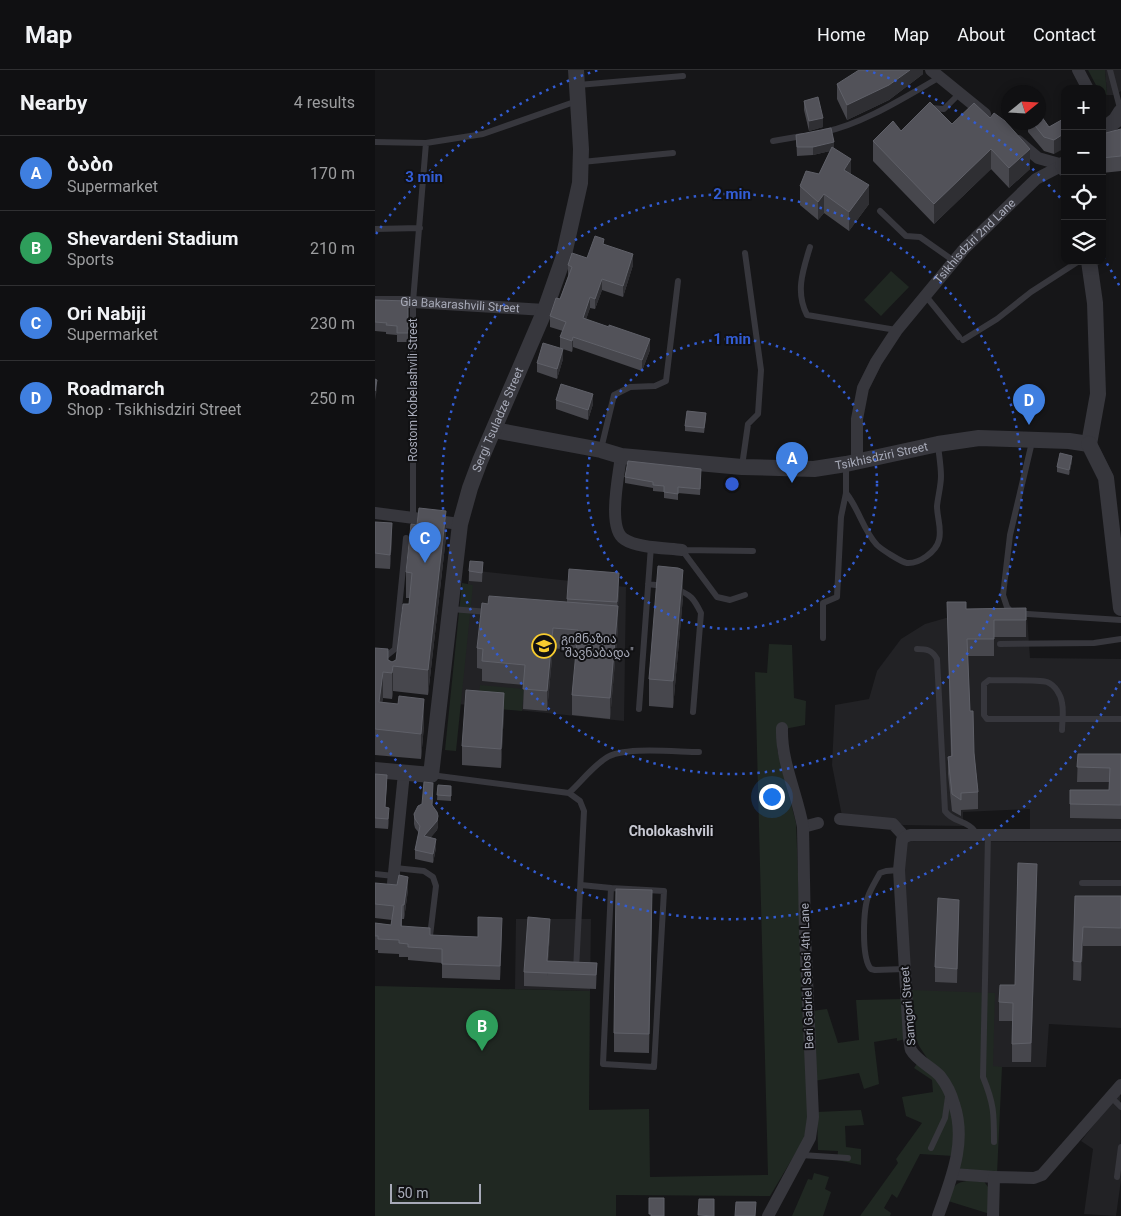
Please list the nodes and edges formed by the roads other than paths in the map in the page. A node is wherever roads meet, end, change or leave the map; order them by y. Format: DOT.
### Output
graph roads {
  1 [pos="1078,70"];
  2 [pos="1110,70"];
  3 [pos="935,74"];
  4 [pos="683,76"];
  5 [pos="577,85"];
  6 [pos="1086,85"];
  7 [pos="959,94"];
  8 [pos="1121,113"];
  9 [pos="922,115"];
  10 [pos="994,122"];
  11 [pos="1106,124"];
  12 [pos="817,134"];
  13 [pos="1008,134"];
  14 [pos="809,135"];
  15 [pos="773,141"];
  16 [pos="375,142"];
  17 [pos="426,143"];
  18 [pos="673,153"];
  19 [pos="581,163"];
  20 [pos="1061,165"];
  21 [pos="1061,167"];
  22 [pos="880,211"];
  23 [pos="420,228"];
  24 [pos="375,229"];
  25 [pos="809,247"];
  26 [pos="745,253"];
  27 [pos="954,261"];
  28 [pos="1073,265"];
  29 [pos="1090,265"];
  30 [pos="678,281"];
  31 [pos="925,295"];
  32 [pos="375,302"];
  33 [pos="413,302"];
  34 [pos="545,310"];
  35 [pos="897,330"];
  36 [pos="494,430"];
  37 [pos="1033,439"];
  38 [pos="938,444"];
  39 [pos="1089,444"];
  40 [pos="601,450"];
  41 [pos="621,456"];
  42 [pos="852,463"];
  43 [pos="742,467"];
  44 [pos="846,493"];
  45 [pos="375,513"];
  46 [pos="413,517"];
  47 [pos="460,524"];
  48 [pos="406,538"];
  49 [pos="651,546"];
  50 [pos="682,550"];
  51 [pos="753,552"];
  52 [pos="648,584"];
  53 [pos="745,595"];
  54 [pos="450,608"];
  55 [pos="1121,608"];
  56 [pos="498,612"];
  57 [pos="1121,620"];
  58 [pos="823,638"];
  59 [pos="1121,639"];
  60 [pos="1000,644"];
  61 [pos="917,649"];
  62 [pos="395,650"];
  63 [pos="394,658"];
  64 [pos="375,665"];
  65 [pos="639,709"];
  66 [pos="693,712"];
  67 [pos="1062,719"];
  68 [pos="1121,719"];
  69 [pos="782,728"];
  70 [pos="1062,730"];
  71 [pos="699,752"];
  72 [pos="375,770"];
  73 [pos="404,773"];
  74 [pos="431,775"];
  75 [pos="569,794"];
  76 [pos="840,819"];
  77 [pos="818,823"];
  78 [pos="803,826"];
  79 [pos="982,835"];
  80 [pos="1121,835"];
  81 [pos="905,837"];
  82 [pos="899,870"];
  83 [pos="375,874"];
  84 [pos="394,876"];
  85 [pos="1082,883"];
  86 [pos="1121,883"];
  87 [pos="581,885"];
  88 [pos="611,888"];
  89 [pos="430,936"];
  90 [pos="905,969"];
  91 [pos="576,971"];
  92 [pos="945,1083"];
  93 [pos="1121,1085"];
  94 [pos="1111,1097"];
  95 [pos="1121,1107"];
  96 [pos="994,1142"];
  97 [pos="1121,1147"];
  98 [pos="931,1148"];
  99 [pos="801,1155"];
  100 [pos="848,1158"];
  101 [pos="953,1174"];
  102 [pos="994,1177"];
  103 [pos="1117,1177"];
  104 [pos="768,1216"];
  105 [pos="938,1216"];
  106 [pos="993,1216"];
  1 -- 6 [label="street"];
  2 -- 8 [label="lane"];
  3 -- 7 [label="street"];
  3 -- 12 [label="lane"];
  4 -- 5 [label="lane"];
  5 -- 17 [label="lane"];
  5 -- 19 [label="street, Sergi Tsuladze Street"];
  7 -- 9 [label="lane"];
  7 -- 10 [label="street"];
  8 -- 11 [label="street"];
  13 -- 20 [label="street"];
  14 -- 15 [label="lane"];
  16 -- 17 [label="lane"];
  17 -- 23 [label="lane, Rostom Kobelashvili Street"];
  18 -- 19 [label="lane"];
  19 -- 34 [label="street, Sergi Tsuladze Street"];
  21 -- 27 [label="street, Tsikhisdziri 2nd Lane"];
  22 -- 27 [label="lane"];
  23 -- 24 [label="lane"];
  23 -- 33 [label="lane, Rostom Kobelashvili Street"];
  25 -- 35 [label="lane"];
  26 -- 43 [label="lane"];
  27 -- 31 [label="street, Tsikhisdziri 2nd Lane"];
  28 -- 31 [label="lane"];
  29 -- 39 [label="street"];
  30 -- 40 [label="lane"];
  31 -- 35 [label="street, Tsikhisdziri 2nd Lane"];
  32 -- 33 [label="street, Gia Bakarashvili Street"];
  33 -- 34 [label="street, Gia Bakarashvili Street"];
  33 -- 46 [label="lane, Rostom Kobelashvili Street"];
  34 -- 36 [label="street, Sergi Tsuladze Street"];
  35 -- 42 [label="street, Tsikhisdziri 2nd Lane"];
  36 -- 40 [label="street, Tsikhisdziri Street"];
  36 -- 47 [label="street, Sergi Tsuladze Street"];
  37 -- 38 [label="street, Tsikhisdziri Street"];
  37 -- 39 [label="street, Tsikhisdziri Street"];
  37 -- 57 [label="lane"];
  38 -- 42 [label="street, Tsikhisdziri Street"];
  38 -- 44 [label="lane"];
  39 -- 55 [label="street"];
  40 -- 41 [label="street, Tsikhisdziri Street"];
  41 -- 43 [label="street, Tsikhisdziri Street"];
  41 -- 49 [label="street"];
  42 -- 43 [label="street, Tsikhisdziri Street"];
  42 -- 44 [label="lane"];
  44 -- 58 [label="lane"];
  45 -- 46 [label="street"];
  46 -- 47 [label="street"];
  47 -- 54 [label="street, Sergi Tsuladze Street"];
  48 -- 62 [label="lane"];
  49 -- 50 [label="street"];
  49 -- 52 [label="lane"];
  50 -- 51 [label="lane"];
  50 -- 53 [label="lane"];
  52 -- 65 [label="lane"];
  52 -- 66 [label="lane"];
  54 -- 56 [label="lane"];
  54 -- 74 [label="street, Sergi Tsuladze Street"];
  59 -- 60 [label="lane"];
  61 -- 79 [label="lane"];
  62 -- 63 [label="lane"];
  62 -- 64 [label="lane"];
  67 -- 67 [label="lane"];
  67 -- 68 [label="lane"];
  67 -- 70 [label="lane"];
  69 -- 78 [label="street, Beri Gabriel Salosi 4th Lane"];
  71 -- 75 [label="lane"];
  72 -- 73 [label="street"];
  73 -- 74 [label="street"];
  73 -- 84 [label="street"];
  74 -- 75 [label="lane"];
  75 -- 87 [label="lane"];
  76 -- 81 [label="street"];
  77 -- 78 [label="street"];
  78 -- 99 [label="street, Beri Gabriel Salosi 4th Lane"];
  79 -- 80 [label="street"];
  79 -- 81 [label="street"];
  79 -- 96 [label="lane"];
  81 -- 82 [label="street, Samgori Street"];
  82 -- 90 [label="street, Samgori Street"];
  82 -- 90 [label="lane"];
  83 -- 84 [label="lane"];
  84 -- 89 [label="lane"];
  85 -- 86 [label="lane"];
  87 -- 88 [label="lane"];
  87 -- 91 [label="lane"];
  88 -- 88 [label="lane"];
  90 -- 92 [label="street, Samgori Street"];
  92 -- 98 [label="lane"];
  92 -- 101 [label="street, Samgori Street"];
  93 -- 94 [label="street"];
  94 -- 95 [label="lane"];
  94 -- 102 [label="street"];
  97 -- 103 [label="lane"];
  99 -- 100 [label="lane"];
  99 -- 104 [label="street, Beri Gabriel Salosi 4th Lane"];
  101 -- 102 [label="street"];
  101 -- 105 [label="street, Samgori Street"];
  102 -- 106 [label="street"];
}
